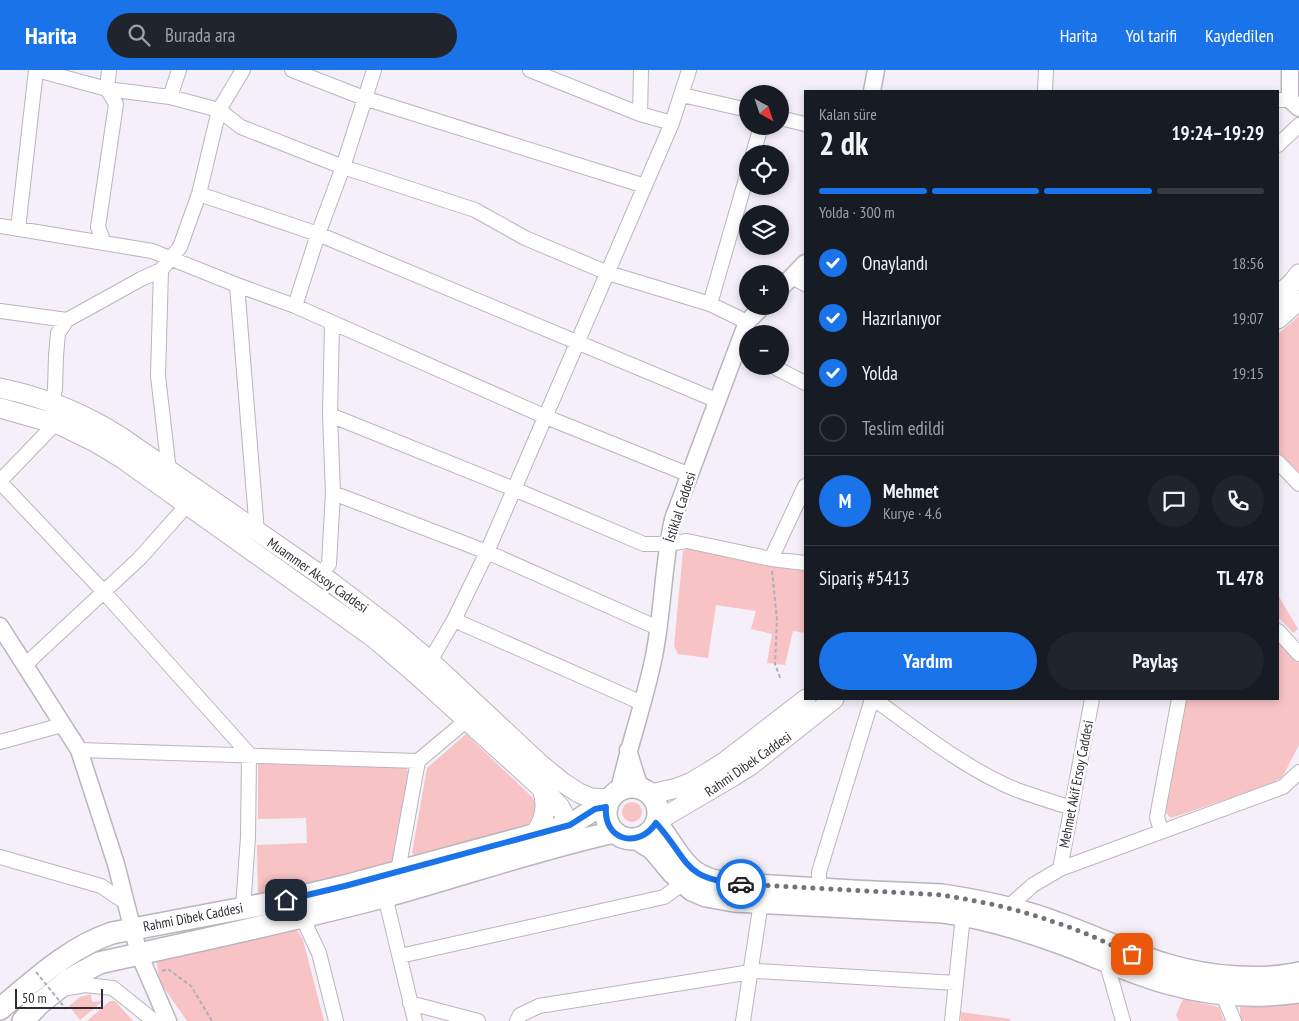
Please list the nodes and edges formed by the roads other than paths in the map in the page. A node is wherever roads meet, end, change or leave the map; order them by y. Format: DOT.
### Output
graph roads {
  1 [pos="36,70"];
  2 [pos="109,70"];
  3 [pos="179,70"];
  4 [pos="243,70"];
  5 [pos="292,70"];
  6 [pos="374,70"];
  7 [pos="530,70"];
  8 [pos="641,70"];
  9 [pos="689,70"];
  10 [pos="876,70"];
  11 [pos="1046,70"];
  12 [pos="1290,70"];
  13 [pos="557,76"];
  14 [pos="107,89"];
  15 [pos="872,90"];
  16 [pos="1045,90"];
  17 [pos="682,95"];
  18 [pos="170,97"];
  19 [pos="364,98"];
  20 [pos="1289,103"];
  21 [pos="739,108"];
  22 [pos="218,110"];
  23 [pos="640,114"];
  24 [pos="789,120"];
  25 [pos="672,123"];
  26 [pos="804,124"];
  27 [pos="1299,125"];
  28 [pos="1279,144"];
  29 [pos="343,166"];
  30 [pos="645,186"];
  31 [pos="199,194"];
  32 [pos="741,195"];
  33 [pos="0,226"];
  34 [pos="18,229"];
  35 [pos="318,234"];
  36 [pos="104,243"];
  37 [pos="172,258"];
  38 [pos="804,266"];
  39 [pos="161,270"];
  40 [pos="608,274"];
  41 [pos="1299,274"];
  42 [pos="799,281"];
  43 [pos="237,285"];
  44 [pos="1279,295"];
  45 [pos="1299,300"];
  46 [pos="710,304"];
  47 [pos="296,306"];
  48 [pos="0,311"];
  49 [pos="754,315"];
  50 [pos="1279,318"];
  51 [pos="67,320"];
  52 [pos="747,322"];
  53 [pos="332,323"];
  54 [pos="747,325"];
  55 [pos="578,341"];
  56 [pos="739,359"];
  57 [pos="789,375"];
  58 [pos="804,382"];
  59 [pos="0,388"];
  60 [pos="718,401"];
  61 [pos="52,403"];
  62 [pos="0,408"];
  63 [pos="330,415"];
  64 [pos="546,417"];
  65 [pos="55,424"];
  66 [pos="1279,463"];
  67 [pos="170,471"];
  68 [pos="690,475"];
  69 [pos="0,482"];
  70 [pos="1299,484"];
  71 [pos="804,488"];
  72 [pos="514,489"];
  73 [pos="333,493"];
  74 [pos="187,504"];
  75 [pos="257,532"];
  76 [pos="668,544"];
  77 [pos="487,552"];
  78 [pos="770,558"];
  79 [pos="804,563"];
  80 [pos="320,575"];
  81 [pos="103,591"];
  82 [pos="454,620"];
  83 [pos="0,626"];
  84 [pos="658,628"];
  85 [pos="1279,632"];
  86 [pos="1299,654"];
  87 [pos="430,661"];
  88 [pos="25,665"];
  89 [pos="805,700"];
  90 [pos="833,700"];
  91 [pos="873,700"];
  92 [pos="874,700"];
  93 [pos="1092,700"];
  94 [pos="1179,700"];
  95 [pos="642,703"];
  96 [pos="467,720"];
  97 [pos="62,725"];
  98 [pos="0,742"];
  99 [pos="79,750"];
  100 [pos="249,754"];
  101 [pos="418,761"];
  102 [pos="1299,773"];
  103 [pos="542,789"];
  104 [pos="625,796"];
  105 [pos="1072,808"];
  106 [pos="656,822"];
  107 [pos="1161,831"];
  108 [pos="576,832"];
  109 [pos="614,832"];
  110 [pos="534,835"];
  111 [pos="637,838"];
  112 [pos="0,857"];
  113 [pos="1060,869"];
  114 [pos="398,871"];
  115 [pos="683,883"];
  116 [pos="820,889"];
  117 [pos="385,896"];
  118 [pos="761,902"];
  119 [pos="126,903"];
  120 [pos="243,908"];
  121 [pos="1007,908"];
  122 [pos="963,915"];
  123 [pos="302,917"];
  124 [pos="132,929"];
  125 [pos="139,954"];
  126 [pos="400,956"];
  127 [pos="1106,961"];
  128 [pos="750,973"];
  129 [pos="1299,973"];
  130 [pos="956,983"];
  131 [pos="56,990"];
  132 [pos="1222,992"];
  133 [pos="1299,992"];
  134 [pos="3,1001"];
  135 [pos="410,1003"];
  136 [pos="24,1020"];
  137 [pos="154,1021"];
  138 [pos="168,1021"];
  139 [pos="336,1021"];
  140 [pos="415,1021"];
  141 [pos="478,1021"];
  142 [pos="517,1021"];
  143 [pos="743,1021"];
  144 [pos="952,1021"];
  145 [pos="1123,1021"];
  146 [pos="1234,1021"];
  1 -- 14 [label="street"];
  1 -- 34 [label="street"];
  2 -- 14 [label="street"];
  3 -- 18 [label="street"];
  4 -- 22 [label="street"];
  5 -- 19 [label="street"];
  6 -- 19 [label="street"];
  7 -- 13 [label="street"];
  8 -- 23 [label="street"];
  9 -- 17 [label="street"];
  10 -- 15 [label="street"];
  11 -- 16 [label="street"];
  12 -- 20 [label="street"];
  13 -- 23 [label="street"];
  14 -- 18 [label="street"];
  14 -- 36 [label="street"];
  17 -- 21 [label="street"];
  17 -- 25 [label="street"];
  18 -- 22 [label="street"];
  19 -- 29 [label="street"];
  19 -- 30 [label="street"];
  22 -- 29 [label="street"];
  22 -- 31 [label="street"];
  23 -- 25 [label="street"];
  24 -- 26 [label="street"];
  25 -- 30 [label="street"];
  27 -- 28 [label="street"];
  29 -- 35 [label="street"];
  29 -- 40 [label="street"];
  30 -- 40 [label="street"];
  31 -- 35 [label="street"];
  31 -- 37 [label="street"];
  32 -- 46 [label="street"];
  33 -- 34 [label="street"];
  34 -- 36 [label="street"];
  35 -- 47 [label="street"];
  35 -- 55 [label="street"];
  36 -- 37 [label="street"];
  37 -- 39 [label="street"];
  37 -- 43 [label="street"];
  38 -- 42 [label="street"];
  39 -- 51 [label="street"];
  39 -- 67 [label="street"];
  40 -- 46 [label="street"];
  40 -- 55 [label="street"];
  41 -- 44 [label="main road"];
  43 -- 47 [label="street"];
  43 -- 75 [label="street"];
  45 -- 50 [label="main road"];
  46 -- 52 [label="street"];
  47 -- 53 [label="street"];
  48 -- 51 [label="street"];
  49 -- 52 [label="street, İstiklal Caddesi"];
  51 -- 61 [label="street"];
  52 -- 54 [label="street, İstiklal Caddesi"];
  53 -- 63 [label="street"];
  53 -- 64 [label="street"];
  55 -- 60 [label="street"];
  55 -- 64 [label="street"];
  56 -- 60 [label="street, İstiklal Caddesi"];
  57 -- 58 [label="street"];
  59 -- 61 [label="main road, Muammer Aksoy Caddesi"];
  60 -- 68 [label="street, İstiklal Caddesi"];
  61 -- 65 [label="street"];
  61 -- 67 [label="main road, Muammer Aksoy Caddesi"];
  62 -- 65 [label="main road"];
  63 -- 72 [label="street"];
  63 -- 73 [label="street"];
  64 -- 68 [label="street"];
  64 -- 72 [label="street"];
  65 -- 69 [label="street"];
  65 -- 74 [label="main road"];
  66 -- 70 [label="street"];
  67 -- 75 [label="main road, Muammer Aksoy Caddesi"];
  68 -- 76 [label="street, İstiklal Caddesi"];
  69 -- 81 [label="street"];
  71 -- 78 [label="street"];
  72 -- 76 [label="street"];
  72 -- 77 [label="street"];
  73 -- 77 [label="street"];
  73 -- 80 [label="street"];
  74 -- 81 [label="street"];
  74 -- 96 [label="main road"];
  75 -- 80 [label="main road, Muammer Aksoy Caddesi"];
  76 -- 78 [label="street"];
  76 -- 84 [label="street, İstiklal Caddesi"];
  77 -- 82 [label="street"];
  77 -- 84 [label="street"];
  78 -- 79 [label="street"];
  80 -- 87 [label="main road, Muammer Aksoy Caddesi"];
  81 -- 88 [label="street"];
  81 -- 100 [label="street"];
  82 -- 87 [label="street"];
  82 -- 95 [label="street"];
  83 -- 88 [label="street"];
  84 -- 95 [label="street, İstiklal Caddesi"];
  85 -- 86 [label="street"];
  87 -- 104 [label="main road, Muammer Aksoy Caddesi"];
  88 -- 97 [label="street"];
  89 -- 104 [label="main road, Rahmi Dibek Caddesi"];
  90 -- 106 [label="main road, Rahmi Dibek Caddesi"];
  91 -- 116 [label="street"];
  92 -- 105 [label="street"];
  93 -- 105 [label="street, Mehmet Akif Ersoy Caddesi"];
  94 -- 107 [label="street"];
  95 -- 104 [label="street, İstiklal Caddesi"];
  96 -- 101 [label="street"];
  96 -- 103 [label="main road"];
  97 -- 98 [label="street"];
  97 -- 99 [label="street"];
  99 -- 100 [label="street"];
  99 -- 119 [label="street"];
  100 -- 101 [label="street"];
  100 -- 120 [label="street"];
  101 -- 114 [label="street"];
  102 -- 107 [label="street"];
  103 -- 108 [label="main road"];
  103 -- 110 [label="main road"];
  104 -- 106 [label="main road"];
  104 -- 108 [label="main road, Rahmi Dibek Caddesi"];
  104 -- 109 [label="main road"];
  105 -- 113 [label="street, Mehmet Akif Ersoy Caddesi"];
  106 -- 111 [label="main road, Rahmi Dibek Caddesi"];
  106 -- 116 [label="main road"];
  107 -- 113 [label="street"];
  108 -- 109 [label="main road, Rahmi Dibek Caddesi"];
  108 -- 110 [label="main road, Rahmi Dibek Caddesi"];
  108 -- 117 [label="main road, Rahmi Dibek Caddesi"];
  109 -- 111 [label="main road, Rahmi Dibek Caddesi"];
  110 -- 114 [label="main road, Rahmi Dibek Caddesi"];
  111 -- 115 [label="main road"];
  112 -- 119 [label="street"];
  113 -- 121 [label="street"];
  114 -- 120 [label="main road, Rahmi Dibek Caddesi"];
  115 -- 118 [label="main road"];
  115 -- 126 [label="street"];
  116 -- 121 [label="main road"];
  117 -- 123 [label="main road, Rahmi Dibek Caddesi"];
  117 -- 126 [label="street"];
  118 -- 122 [label="main road"];
  118 -- 128 [label="street"];
  119 -- 124 [label="street"];
  120 -- 124 [label="main road, Rahmi Dibek Caddesi"];
  121 -- 129 [label="main road"];
  122 -- 127 [label="main road"];
  122 -- 130 [label="street"];
  123 -- 125 [label="main road, Rahmi Dibek Caddesi"];
  123 -- 139 [label="street"];
  124 -- 125 [label="street"];
  124 -- 134 [label="main road, Rahmi Dibek Caddesi"];
  125 -- 131 [label="main road, Rahmi Dibek Caddesi"];
  125 -- 138 [label="street"];
  126 -- 135 [label="street"];
  127 -- 132 [label="main road"];
  127 -- 145 [label="street"];
  128 -- 130 [label="street"];
  128 -- 142 [label="street"];
  128 -- 143 [label="street"];
  130 -- 144 [label="street"];
  131 -- 136 [label="main road, Rahmi Dibek Caddesi"];
  131 -- 137 [label="street"];
  132 -- 133 [label="main road"];
  132 -- 146 [label="street"];
  134 -- 136 [label="street"];
  135 -- 140 [label="street"];
  135 -- 141 [label="street"];
}
